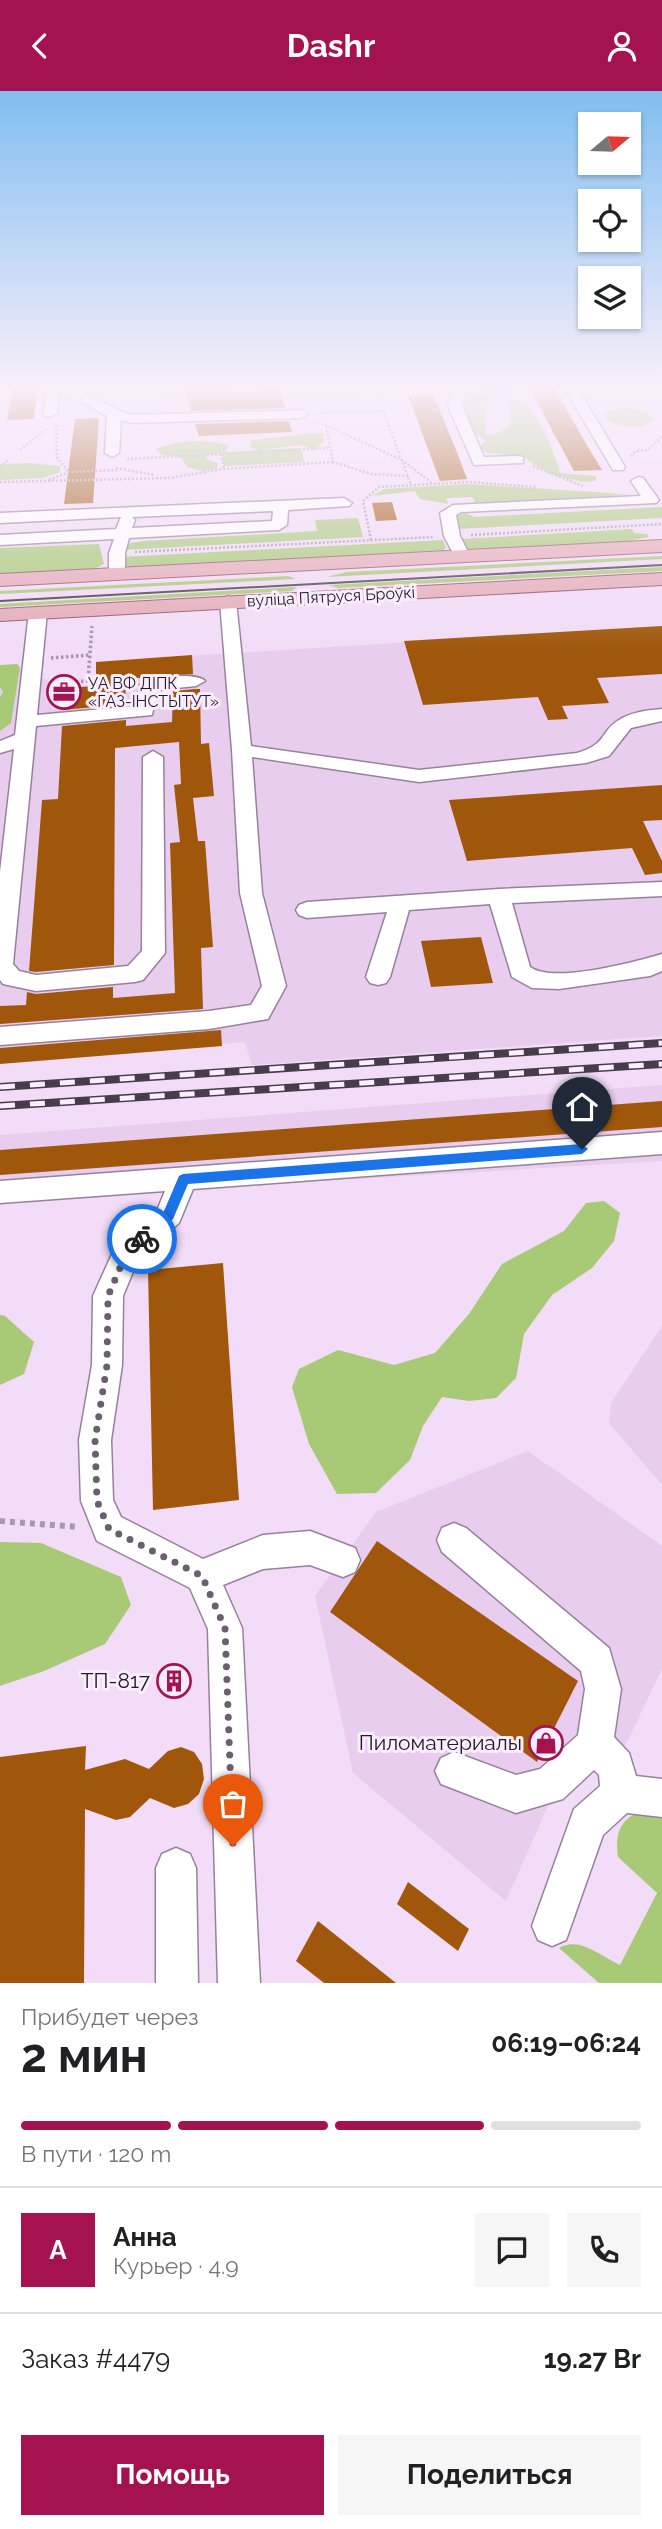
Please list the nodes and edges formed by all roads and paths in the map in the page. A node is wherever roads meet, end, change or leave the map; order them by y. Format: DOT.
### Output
graph roads {
  1 [pos="69,472"];
  2 [pos="132,472"];
  3 [pos="204,472"];
  4 [pos="366,472"];
  5 [pos="407,472"];
  6 [pos="418,472"];
  7 [pos="548,472"];
  8 [pos="408,476"];
  9 [pos="169,478"];
  10 [pos="638,481"];
  11 [pos="0,482"];
  12 [pos="47,482"];
  13 [pos="433,484"];
  14 [pos="589,487"];
  15 [pos="344,502"];
  16 [pos="281,505"];
  17 [pos="130,512"];
  18 [pos="0,518"];
  19 [pos="662,524"];
  20 [pos="121,533"];
  21 [pos="452,535"];
  22 [pos="0,540"];
  23 [pos="371,540"];
  24 [pos="662,546"];
  25 [pos="462,556"];
  26 [pos="343,562"];
  27 [pos="117,563"];
  28 [pos="275,566"];
  29 [pos="662,579"];
  30 [pos="0,580"];
  31 [pos="352,594"];
  32 [pos="278,599"];
  33 [pos="228,601"];
  34 [pos="38,613"];
  35 [pos="0,615"];
  36 [pos="90,639"];
  37 [pos="89,655"];
  38 [pos="35,659"];
  39 [pos="196,681"];
  40 [pos="32,684"];
  41 [pos="662,715"];
  42 [pos="27,729"];
  43 [pos="0,747"];
  44 [pos="242,750"];
  45 [pos="153,757"];
  46 [pos="8,842"];
  47 [pos="662,889"];
  48 [pos="499,896"];
  49 [pos="400,904"];
  50 [pos="307,910"];
  51 [pos="662,962"];
  52 [pos="378,977"];
  53 [pos="0,1036"];
  54 [pos="662,1143"];
  55 [pos="183,1179"];
  56 [pos="0,1192"];
  57 [pos="0,1521"];
  58 [pos="109,1529"];
  59 [pos="454,1540"];
  60 [pos="343,1560"];
  61 [pos="202,1576"];
  62 [pos="595,1744"];
  63 [pos="454,1771"];
  64 [pos="620,1793"];
  65 [pos="662,1798"];
  66 [pos="176,1868"];
  67 [pos="552,1926"];
  68 [pos="177,1983"];
  69 [pos="239,1983"];
  1 -- 12 [label="path"];
  2 -- 9 [label="path"];
  3 -- 9 [label="path"];
  4 -- 8 [label="path"];
  5 -- 8 [label="path"];
  6 -- 13 [label="path"];
  7 -- 14 [label="path"];
  8 -- 23 [label="path"];
  9 -- 12 [label="path"];
  10 -- 21 [label="lane"];
  11 -- 12 [label="path"];
  15 -- 16 [label="lane"];
  16 -- 17 [label="lane"];
  16 -- 20 [label="lane"];
  17 -- 18 [label="lane"];
  17 -- 20 [label="lane"];
  19 -- 21 [label="path"];
  20 -- 22 [label="lane"];
  20 -- 27 [label="lane"];
  21 -- 23 [label="path"];
  21 -- 25 [label="lane"];
  23 -- 27 [label="path"];
  24 -- 25 [label="main road, вуліца Пятруся Броўкі"];
  25 -- 26 [label="main road, вуліца Пятруся Броўкі"];
  26 -- 28 [label="main road, вуліца Пятруся Броўкі"];
  26 -- 31 [label="main road"];
  27 -- 28 [label="main road, вуліца Пятруся Броўкі"];
  27 -- 30 [label="main road, вуліца Пятруся Броўкі"];
  28 -- 32 [label="main road"];
  29 -- 31 [label="main road, вуліца Пятруся Броўкі"];
  31 -- 32 [label="main road, вуліца Пятруся Броўкі"];
  32 -- 33 [label="main road, вуліца Пятруся Броўкі"];
  33 -- 34 [label="main road, вуліца Пятруся Броўкі"];
  33 -- 44 [label="lane"];
  34 -- 35 [label="main road, вуліца Пятруся Броўкі"];
  34 -- 38 [label="lane"];
  36 -- 37 [label="path"];
  37 -- 38 [label="path"];
  37 -- 40 [label="path"];
  38 -- 40 [label="lane"];
  39 -- 42 [label="lane"];
  40 -- 42 [label="lane"];
  41 -- 44 [label="lane"];
  42 -- 43 [label="lane"];
  42 -- 46 [label="lane"];
  44 -- 53 [label="lane"];
  45 -- 46 [label="lane"];
  47 -- 48 [label="lane"];
  48 -- 49 [label="lane"];
  48 -- 51 [label="lane"];
  49 -- 50 [label="lane"];
  49 -- 52 [label="lane"];
  54 -- 55 [label="lane"];
  55 -- 56 [label="lane"];
  55 -- 58 [label="lane"];
  57 -- 58 [label="path"];
  58 -- 61 [label="lane"];
  59 -- 62 [label="lane"];
  60 -- 61 [label="lane"];
  61 -- 69 [label="lane"];
  62 -- 63 [label="lane"];
  62 -- 64 [label="lane"];
  64 -- 65 [label="lane"];
  64 -- 67 [label="lane"];
  66 -- 68 [label="lane"];
}
